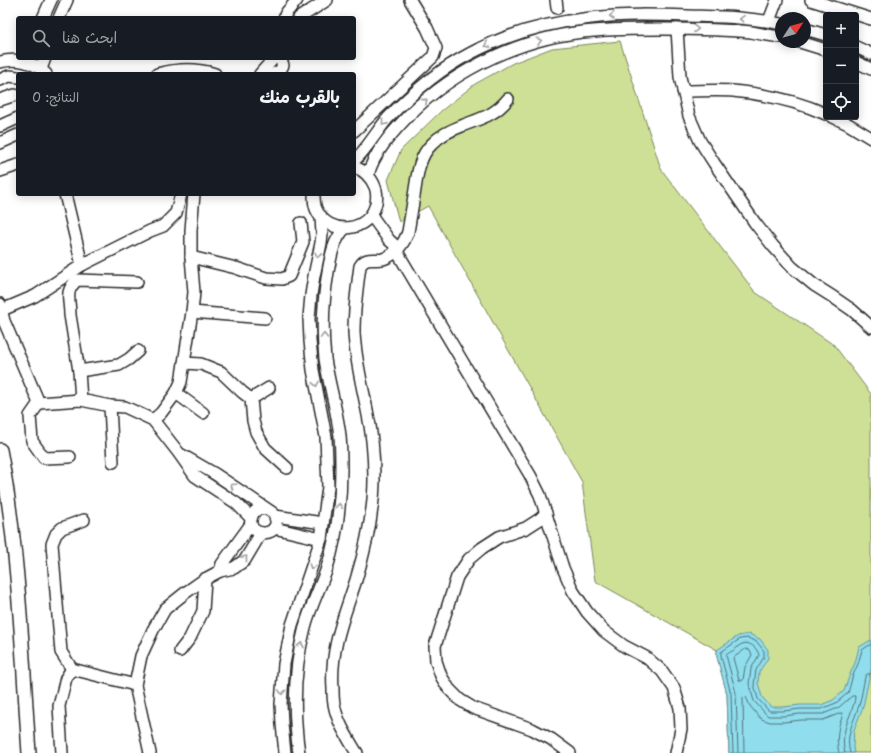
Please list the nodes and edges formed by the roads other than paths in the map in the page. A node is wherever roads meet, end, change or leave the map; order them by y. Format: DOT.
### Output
graph roads {
  1 [pos="297,0"];
  2 [pos="327,0"];
  3 [pos="410,0"];
  4 [pos="777,0"];
  5 [pos="811,0"];
  6 [pos="51,1"];
  7 [pos="65,3"];
  8 [pos="44,16"];
  9 [pos="60,16"];
  10 [pos="285,16"];
  11 [pos="302,16"];
  12 [pos="591,18"];
  13 [pos="871,19"];
  14 [pos="769,21"];
  15 [pos="775,22"];
  16 [pos="677,29"];
  17 [pos="593,31"];
  18 [pos="811,31"];
  19 [pos="823,34"];
  20 [pos="775,36"];
  21 [pos="811,45"];
  22 [pos="821,48"];
  23 [pos="858,48"];
  24 [pos="871,54"];
  25 [pos="43,60"];
  26 [pos="272,60"];
  27 [pos="280,60"];
  28 [pos="0,62"];
  29 [pos="859,63"];
  30 [pos="35,67"];
  31 [pos="871,69"];
  32 [pos="168,72"];
  33 [pos="205,72"];
  34 [pos="262,72"];
  35 [pos="280,72"];
  36 [pos="16,77"];
  37 [pos="0,80"];
  38 [pos="683,90"];
  39 [pos="15,95"];
  40 [pos="508,99"];
  41 [pos="0,100"];
  42 [pos="823,113"];
  43 [pos="16,119"];
  44 [pos="839,120"];
  45 [pos="0,126"];
  46 [pos="356,129"];
  47 [pos="16,135"];
  48 [pos="871,138"];
  49 [pos="0,143"];
  50 [pos="356,159"];
  51 [pos="16,165"];
  52 [pos="356,168"];
  53 [pos="0,171"];
  54 [pos="368,175"];
  55 [pos="65,196"];
  56 [pos="180,196"];
  57 [pos="194,196"];
  58 [pos="314,196"];
  59 [pos="321,216"];
  60 [pos="368,217"];
  61 [pos="301,223"];
  62 [pos="345,228"];
  63 [pos="396,250"];
  64 [pos="191,257"];
  65 [pos="82,264"];
  66 [pos="137,282"];
  67 [pos="1,307"];
  68 [pos="192,312"];
  69 [pos="265,318"];
  70 [pos="871,326"];
  71 [pos="138,351"];
  72 [pos="184,363"];
  73 [pos="79,371"];
  74 [pos="269,388"];
  75 [pos="176,393"];
  76 [pos="251,399"];
  77 [pos="80,400"];
  78 [pos="39,403"];
  79 [pos="110,406"];
  80 [pos="203,413"];
  81 [pos="153,420"];
  82 [pos="0,450"];
  83 [pos="178,452"];
  84 [pos="70,457"];
  85 [pos="113,462"];
  86 [pos="287,468"];
  87 [pos="0,494"];
  88 [pos="265,508"];
  89 [pos="546,513"];
  90 [pos="275,516"];
  91 [pos="84,520"];
  92 [pos="251,521"];
  93 [pos="274,528"];
  94 [pos="526,528"];
  95 [pos="322,531"];
  96 [pos="552,532"];
  97 [pos="261,533"];
  98 [pos="335,534"];
  99 [pos="220,570"];
  100 [pos="205,579"];
  101 [pos="180,651"];
  102 [pos="72,669"];
  103 [pos="135,685"];
  104 [pos="21,753"];
  105 [pos="28,753"];
  106 [pos="62,753"];
  107 [pos="150,753"];
  108 [pos="286,753"];
  109 [pos="299,753"];
  110 [pos="357,753"];
  111 [pos="570,753"];
  112 [pos="676,753"];
  1 -- 10 [label="street"];
  2 -- 11 [label="street"];
  3 -- 46 [label="street"];
  4 -- 14 [label="street"];
  5 -- 13 [label="street"];
  6 -- 7 [label="street"];
  6 -- 8 [label="street"];
  7 -- 9 [label="street"];
  14 -- 12 [label="street, one-way"];
  12 -- 17 [label="street"];
  12 -- 50 [label="street, one-way"];
  14 -- 15 [label="street"];
  16 -- 17 [label="street"];
  16 -- 20 [label="street, one-way"];
  16 -- 38 [label="street"];
  54 -- 17 [label="street, one-way"];
  18 -- 19 [label="street"];
  19 -- 22 [label="street"];
  21 -- 22 [label="street"];
  23 -- 24 [label="street"];
  25 -- 30 [label="street"];
  26 -- 34 [label="street"];
  27 -- 35 [label="street"];
  28 -- 30 [label="street"];
  29 -- 31 [label="street"];
  32 -- 33 [label="street"];
  36 -- 37 [label="street"];
  38 -- 42 [label="street"];
  38 -- 70 [label="street"];
  39 -- 41 [label="street"];
  40 -- 63 [label="street"];
  43 -- 45 [label="street"];
  44 -- 48 [label="street"];
  47 -- 49 [label="street"];
  51 -- 53 [label="street"];
  52 -- 54 [label="street"];
  54 -- 60 [label="street"];
  55 -- 65 [label="street"];
  56 -- 65 [label="street"];
  57 -- 64 [label="street"];
  58 -- 59 [label="street"];
  59 -- 62 [label="street"];
  59 -- 95 [label="street, one-way"];
  60 -- 62 [label="street"];
  60 -- 63 [label="street"];
  61 -- 64 [label="street"];
  98 -- 62 [label="street, one-way"];
  63 -- 89 [label="street"];
  63 -- 110 [label="street"];
  64 -- 68 [label="street"];
  65 -- 67 [label="street"];
  66 -- 73 [label="street"];
  67 -- 78 [label="street"];
  68 -- 69 [label="street"];
  68 -- 72 [label="street"];
  71 -- 73 [label="street"];
  72 -- 75 [label="street"];
  72 -- 76 [label="street"];
  73 -- 77 [label="street"];
  74 -- 76 [label="street"];
  75 -- 80 [label="street"];
  75 -- 81 [label="street"];
  76 -- 86 [label="street"];
  77 -- 78 [label="street"];
  77 -- 79 [label="street"];
  78 -- 84 [label="street"];
  79 -- 81 [label="street"];
  79 -- 85 [label="street"];
  81 -- 83 [label="street"];
  82 -- 105 [label="main road"];
  88 -- 83 [label="street, one-way"];
  83 -- 92 [label="street"];
  87 -- 104 [label="main road"];
  88 -- 90 [label="street"];
  88 -- 92 [label="street"];
  89 -- 94 [label="street"];
  89 -- 96 [label="street"];
  90 -- 93 [label="street"];
  90 -- 95 [label="street"];
  91 -- 102 [label="street"];
  92 -- 97 [label="street"];
  92 -- 99 [label="street"];
  93 -- 95 [label="street"];
  93 -- 97 [label="street"];
  94 -- 96 [label="street"];
  94 -- 111 [label="street"];
  95 -- 98 [label="street"];
  95 -- 108 [label="street, one-way"];
  96 -- 112 [label="street"];
  99 -- 97 [label="street, one-way"];
  109 -- 98 [label="street, one-way"];
  99 -- 100 [label="street"];
  100 -- 101 [label="street"];
  100 -- 103 [label="street"];
  102 -- 103 [label="street"];
  102 -- 106 [label="street"];
  103 -- 107 [label="street"];
}
